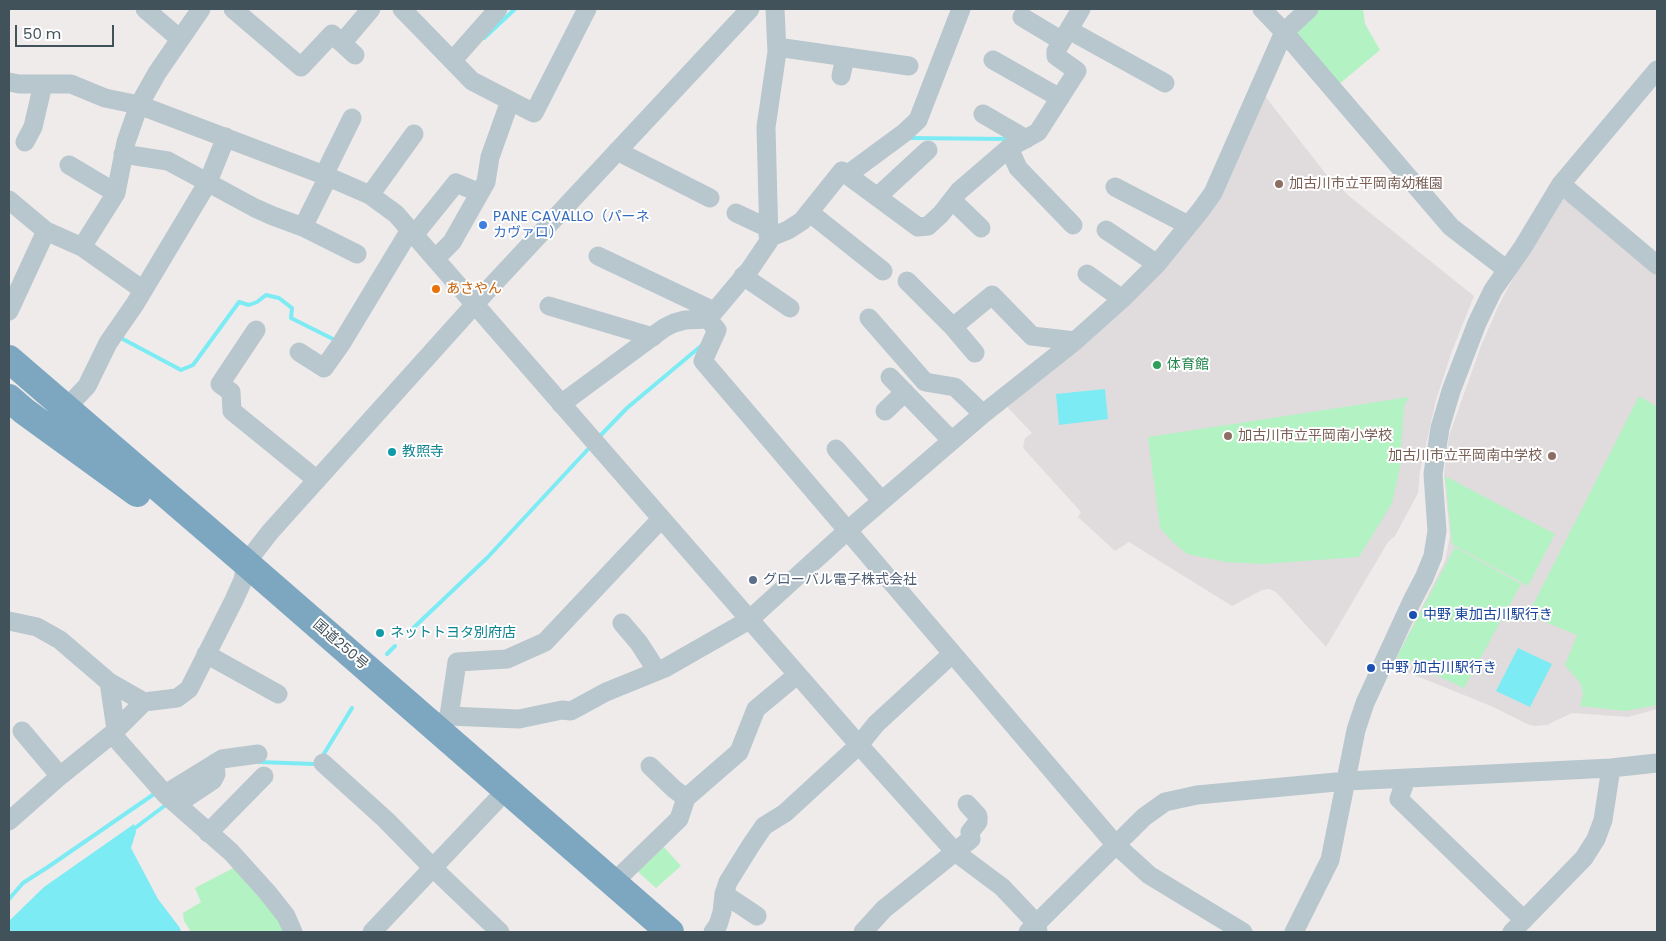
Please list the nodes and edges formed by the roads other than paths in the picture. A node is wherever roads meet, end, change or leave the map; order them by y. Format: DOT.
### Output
graph roads {
  1 [pos="145,9"];
  2 [pos="201,9"];
  3 [pos="233,9"];
  4 [pos="371,9"];
  5 [pos="402,9"];
  6 [pos="498,9"];
  7 [pos="586,9"];
  8 [pos="775,9"];
  9 [pos="961,9"];
  10 [pos="1081,9"];
  11 [pos="1262,9"];
  12 [pos="1309,9"];
  13 [pos="741,10"];
  14 [pos="1022,17"];
  15 [pos="1284,32"];
  16 [pos="1065,35"];
  17 [pos="180,39"];
  18 [pos="777,47"];
  19 [pos="845,57"];
  20 [pos="453,60"];
  21 [pos="993,60"];
  22 [pos="909,66"];
  23 [pos="1657,70"];
  24 [pos="842,76"];
  25 [pos="9,82"];
  26 [pos="1165,83"];
  27 [pos="43,84"];
  28 [pos="1060,98"];
  29 [pos="510,101"];
  30 [pos="139,105"];
  31 [pos="983,114"];
  32 [pos="352,118"];
  33 [pos="34,133"];
  34 [pos="414,134"];
  35 [pos="226,137"];
  36 [pos="1026,139"];
  37 [pos="1009,148"];
  38 [pos="617,151"];
  39 [pos="123,154"];
  40 [pos="924,160"];
  41 [pos="70,165"];
  42 [pos="847,175"];
  43 [pos="326,176"];
  44 [pos="208,182"];
  45 [pos="1562,184"];
  46 [pos="1115,187"];
  47 [pos="116,193"];
  48 [pos="480,193"];
  49 [pos="370,195"];
  50 [pos="878,197"];
  51 [pos="710,198"];
  52 [pos="9,200"];
  53 [pos="952,200"];
  54 [pos="809,212"];
  55 [pos="1068,213"];
  56 [pos="736,214"];
  57 [pos="1188,225"];
  58 [pos="303,227"];
  59 [pos="981,228"];
  60 [pos="1106,230"];
  61 [pos="46,231"];
  62 [pos="768,232"];
  63 [pos="412,233"];
  64 [pos="82,247"];
  65 [pos="357,254"];
  66 [pos="598,256"];
  67 [pos="435,259"];
  68 [pos="1157,264"];
  69 [pos="1657,265"];
  70 [pos="1507,270"];
  71 [pos="883,271"];
  72 [pos="1088,274"];
  73 [pos="743,276"];
  74 [pos="906,281"];
  75 [pos="143,290"];
  76 [pos="1122,299"];
  77 [pos="475,304"];
  78 [pos="550,306"];
  79 [pos="790,308"];
  80 [pos="9,311"];
  81 [pos="711,315"];
  82 [pos="869,318"];
  83 [pos="953,327"];
  84 [pos="256,330"];
  85 [pos="653,337"];
  86 [pos="1075,340"];
  87 [pos="299,352"];
  88 [pos="975,353"];
  89 [pos="9,359"];
  90 [pos="890,377"];
  91 [pos="9,382"];
  92 [pos="916,388"];
  93 [pos="9,398"];
  94 [pos="70,404"];
  95 [pos="561,404"];
  96 [pos="885,411"];
  97 [pos="984,414"];
  98 [pos="952,441"];
  99 [pos="846,455"];
  100 [pos="318,480"];
  101 [pos="136,493"];
  102 [pos="882,501"];
  103 [pos="661,519"];
  104 [pos="848,530"];
  105 [pos="244,572"];
  106 [pos="749,620"];
  107 [pos="9,622"];
  108 [pos="622,623"];
  109 [pos="206,654"];
  110 [pos="952,654"];
  111 [pos="657,672"];
  112 [pos="798,675"];
  113 [pos="109,682"];
  114 [pos="278,694"];
  115 [pos="144,702"];
  116 [pos="442,723"];
  117 [pos="22,731"];
  118 [pos="114,732"];
  119 [pos="858,745"];
  120 [pos="247,751"];
  121 [pos="324,763"];
  122 [pos="1657,763"];
  123 [pos="650,766"];
  124 [pos="1611,768"];
  125 [pos="60,776"];
  126 [pos="264,776"];
  127 [pos="1406,779"];
  128 [pos="1347,781"];
  129 [pos="686,798"];
  130 [pos="171,799"];
  131 [pos="496,801"];
  132 [pos="967,804"];
  133 [pos="9,821"];
  134 [pos="208,833"];
  135 [pos="1115,844"];
  136 [pos="955,852"];
  137 [pos="433,868"];
  138 [pos="613,883"];
  139 [pos="724,894"];
  140 [pos="757,916"];
  141 [pos="1516,929"];
  142 [pos="1034,930"];
  143 [pos="293,932"];
  144 [pos="372,932"];
  145 [pos="500,932"];
  146 [pos="646,932"];
  147 [pos="670,932"];
  148 [pos="712,932"];
  149 [pos="863,932"];
  150 [pos="1243,932"];
  151 [pos="1294,932"];
  1 -- 17 [label="street"];
  2 -- 17 [label="street"];
  3 -- 4 [label="street"];
  5 -- 20 [label="street"];
  6 -- 20 [label="street"];
  7 -- 29 [label="street"];
  8 -- 18 [label="street"];
  9 -- 42 [label="street"];
  10 -- 16 [label="street"];
  11 -- 15 [label="street"];
  12 -- 15 [label="street"];
  13 -- 38 [label="street"];
  14 -- 16 [label="street"];
  15 -- 57 [label="street"];
  15 -- 70 [label="street"];
  16 -- 26 [label="street"];
  16 -- 28 [label="street"];
  17 -- 30 [label="street"];
  18 -- 19 [label="street"];
  18 -- 62 [label="street"];
  19 -- 22 [label="street"];
  19 -- 24 [label="street"];
  20 -- 29 [label="street"];
  21 -- 28 [label="street"];
  23 -- 45 [label="street"];
  25 -- 27 [label="street"];
  27 -- 30 [label="street"];
  27 -- 33 [label="street"];
  28 -- 36 [label="street"];
  29 -- 48 [label="street"];
  30 -- 35 [label="street"];
  30 -- 39 [label="street"];
  31 -- 36 [label="street"];
  32 -- 43 [label="street"];
  34 -- 49 [label="street"];
  35 -- 43 [label="street"];
  35 -- 44 [label="street"];
  36 -- 37 [label="street"];
  37 -- 53 [label="street"];
  37 -- 55 [label="street"];
  38 -- 51 [label="street"];
  38 -- 77 [label="street"];
  39 -- 44 [label="street"];
  39 -- 47 [label="street"];
  40 -- 50 [label="street"];
  41 -- 47 [label="street"];
  42 -- 50 [label="street"];
  42 -- 54 [label="street"];
  43 -- 49 [label="street"];
  43 -- 58 [label="street"];
  44 -- 58 [label="street"];
  44 -- 75 [label="street"];
  45 -- 69 [label="street"];
  45 -- 70 [label="street"];
  46 -- 57 [label="street"];
  47 -- 64 [label="street"];
  48 -- 63 [label="street"];
  48 -- 67 [label="street"];
  49 -- 63 [label="street"];
  50 -- 53 [label="street"];
  52 -- 61 [label="street"];
  53 -- 59 [label="street"];
  54 -- 62 [label="street"];
  54 -- 71 [label="street"];
  56 -- 62 [label="street"];
  57 -- 68 [label="street"];
  58 -- 65 [label="street"];
  60 -- 68 [label="street"];
  61 -- 64 [label="street"];
  61 -- 80 [label="street"];
  62 -- 73 [label="street"];
  63 -- 67 [label="street"];
  63 -- 87 [label="street"];
  64 -- 75 [label="street"];
  66 -- 81 [label="street"];
  67 -- 77 [label="street"];
  68 -- 76 [label="street"];
  70 -- 128 [label="street"];
  72 -- 76 [label="street"];
  73 -- 79 [label="street"];
  73 -- 81 [label="street"];
  74 -- 83 [label="street"];
  75 -- 94 [label="street"];
  76 -- 86 [label="street"];
  77 -- 95 [label="street"];
  77 -- 100 [label="street"];
  78 -- 85 [label="street"];
  81 -- 85 [label="street"];
  81 -- 104 [label="street"];
  82 -- 92 [label="street"];
  83 -- 86 [label="street"];
  83 -- 88 [label="street"];
  84 -- 100 [label="street"];
  85 -- 95 [label="street"];
  86 -- 97 [label="street"];
  89 -- 105 [label="highway, 国道250号"];
  90 -- 92 [label="street"];
  91 -- 101 [label="highway, 国道250号"];
  92 -- 96 [label="street"];
  92 -- 97 [label="street"];
  92 -- 98 [label="street"];
  93 -- 101 [label="highway"];
  95 -- 103 [label="street"];
  97 -- 98 [label="street"];
  98 -- 102 [label="street"];
  99 -- 102 [label="street"];
  100 -- 105 [label="street"];
  101 -- 105 [label="highway, 国道250号"];
  102 -- 104 [label="street"];
  103 -- 106 [label="street"];
  103 -- 116 [label="street"];
  104 -- 106 [label="street"];
  104 -- 110 [label="street"];
  105 -- 109 [label="street"];
  105 -- 116 [label="highway, 国道250号"];
  105 -- 131 [label="highway, 国道250号"];
  106 -- 111 [label="street"];
  106 -- 112 [label="street"];
  107 -- 113 [label="street"];
  108 -- 111 [label="street"];
  109 -- 114 [label="street"];
  109 -- 115 [label="street"];
  110 -- 119 [label="street"];
  110 -- 135 [label="street"];
  111 -- 116 [label="street"];
  112 -- 119 [label="street"];
  112 -- 129 [label="street"];
  113 -- 115 [label="street"];
  113 -- 118 [label="street"];
  115 -- 118 [label="street"];
  116 -- 138 [label="highway, 国道250号"];
  117 -- 125 [label="street"];
  118 -- 125 [label="street"];
  118 -- 130 [label="street"];
  119 -- 136 [label="street"];
  119 -- 139 [label="street"];
  120 -- 130 [label="street"];
  121 -- 137 [label="street"];
  122 -- 124 [label="street"];
  123 -- 129 [label="street"];
  124 -- 127 [label="street"];
  124 -- 141 [label="street"];
  125 -- 133 [label="street"];
  126 -- 134 [label="street"];
  127 -- 128 [label="street"];
  127 -- 141 [label="street"];
  128 -- 135 [label="street"];
  128 -- 151 [label="street"];
  129 -- 138 [label="street"];
  130 -- 134 [label="street"];
  131 -- 137 [label="street"];
  131 -- 146 [label="highway, 国道250号"];
  132 -- 136 [label="street"];
  134 -- 143 [label="street"];
  135 -- 142 [label="street"];
  135 -- 150 [label="street"];
  136 -- 142 [label="street"];
  136 -- 149 [label="street"];
  137 -- 144 [label="street"];
  137 -- 145 [label="street"];
  138 -- 147 [label="highway, 国道250号"];
  139 -- 140 [label="street"];
  139 -- 148 [label="street"];
}
